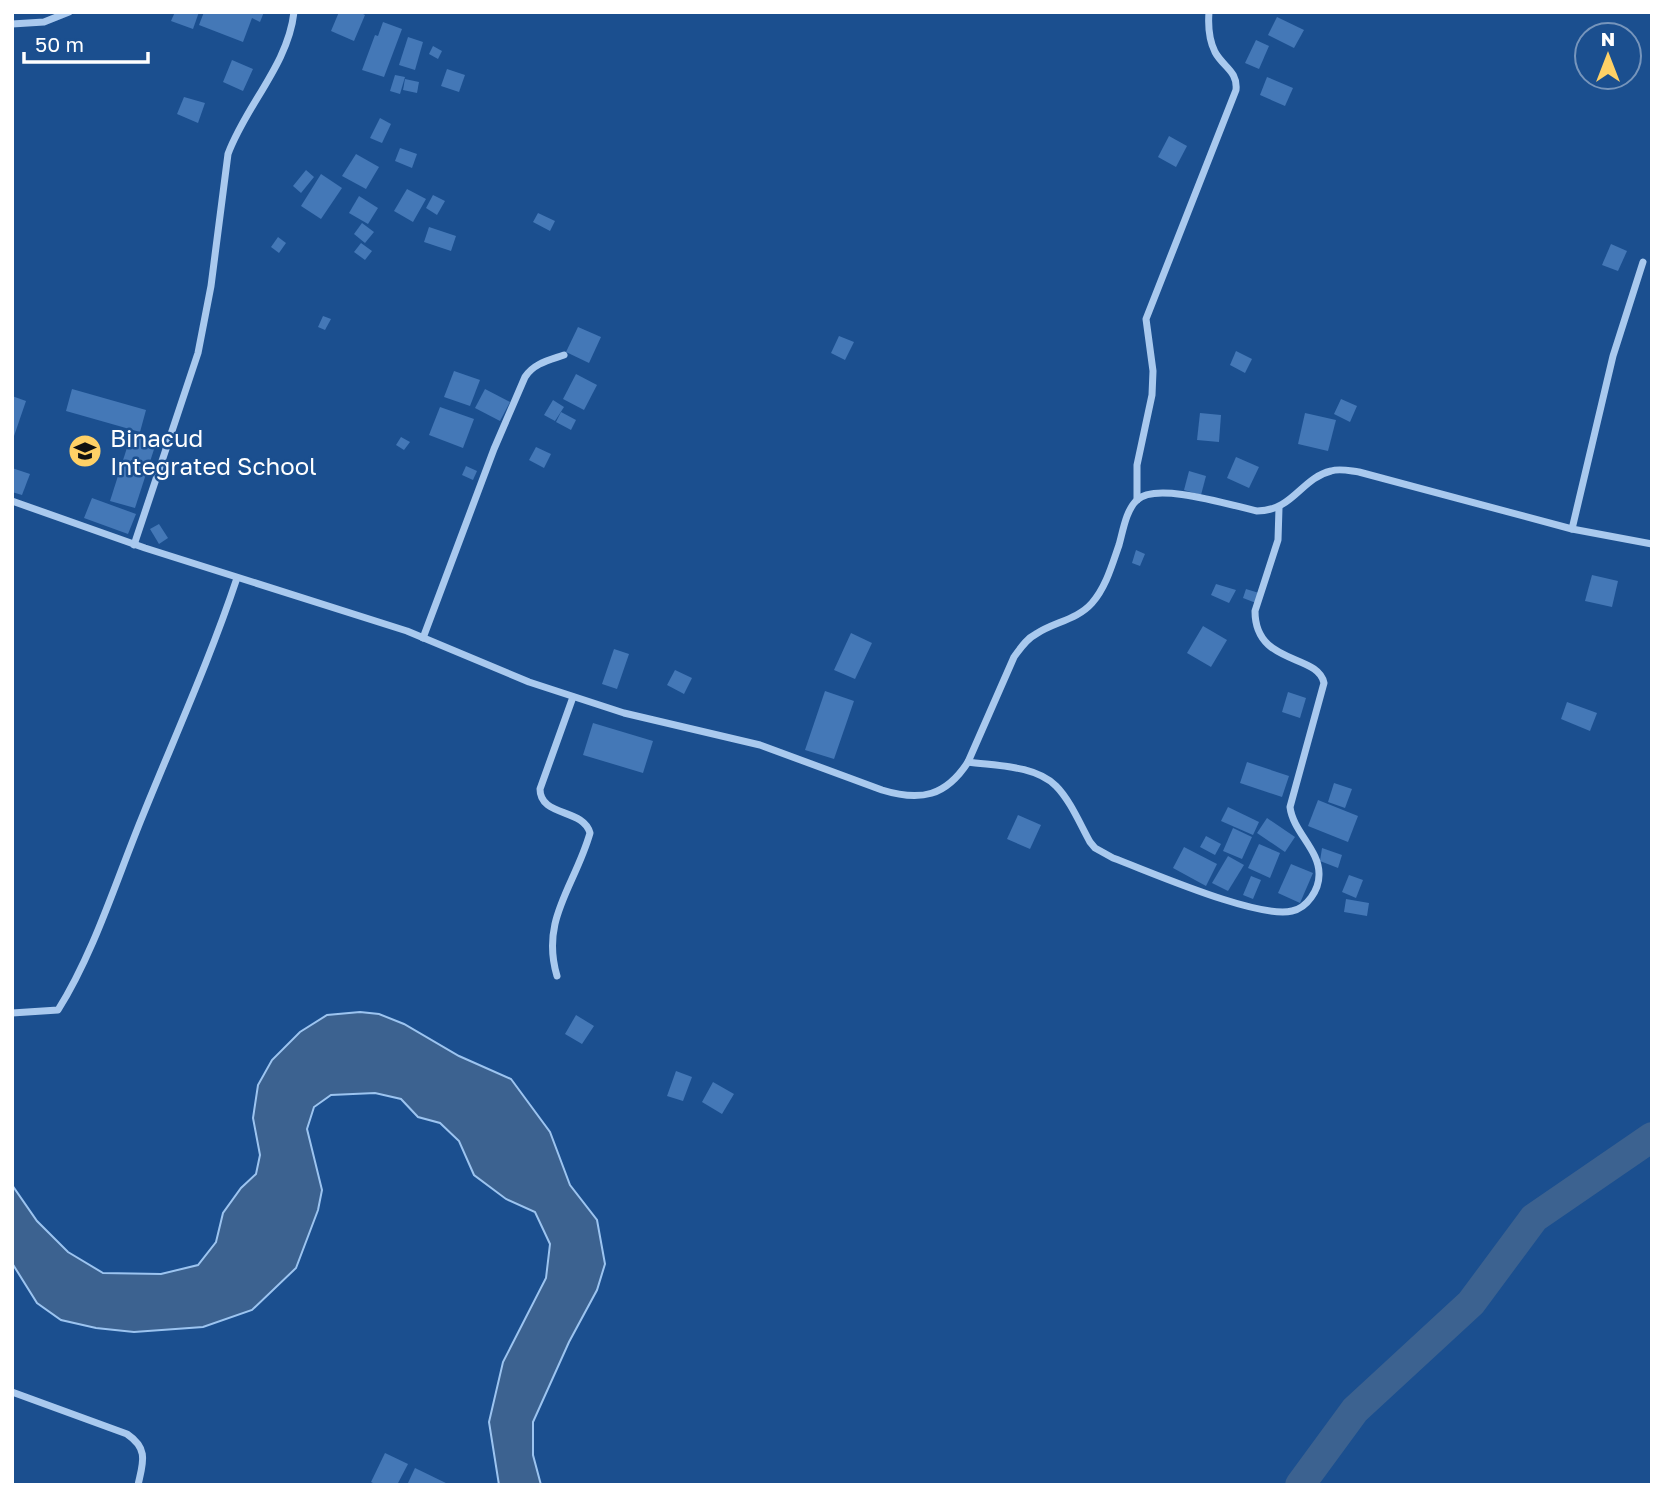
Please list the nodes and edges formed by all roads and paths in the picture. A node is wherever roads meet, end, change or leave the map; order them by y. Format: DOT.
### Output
graph roads {
  1 [pos="69,12"];
  2 [pos="294,12"];
  3 [pos="1209,12"];
  4 [pos="12,24"];
  5 [pos="1643,262"];
  6 [pos="564,355"];
  7 [pos="1137,500"];
  8 [pos="12,501"];
  9 [pos="1279,508"];
  10 [pos="1572,529"];
  11 [pos="1652,544"];
  12 [pos="134,545"];
  13 [pos="237,578"];
  14 [pos="424,638"];
  15 [pos="573,697"];
  16 [pos="968,762"];
  17 [pos="557,976"];
  18 [pos="12,1013"];
  19 [pos="12,1392"];
  20 [pos="138,1485"];
  1 -- 4 [label="street"];
  2 -- 12 [label="street"];
  3 -- 7 [label="street"];
  5 -- 10 [label="street"];
  6 -- 14 [label="street"];
  7 -- 9 [label="street"];
  7 -- 16 [label="street"];
  8 -- 12 [label="street"];
  9 -- 10 [label="street"];
  9 -- 16 [label="street"];
  10 -- 11 [label="street"];
  12 -- 13 [label="street"];
  13 -- 14 [label="street"];
  13 -- 18 [label="street"];
  14 -- 15 [label="street"];
  15 -- 16 [label="street"];
  15 -- 17 [label="street"];
  19 -- 20 [label="street"];
}
